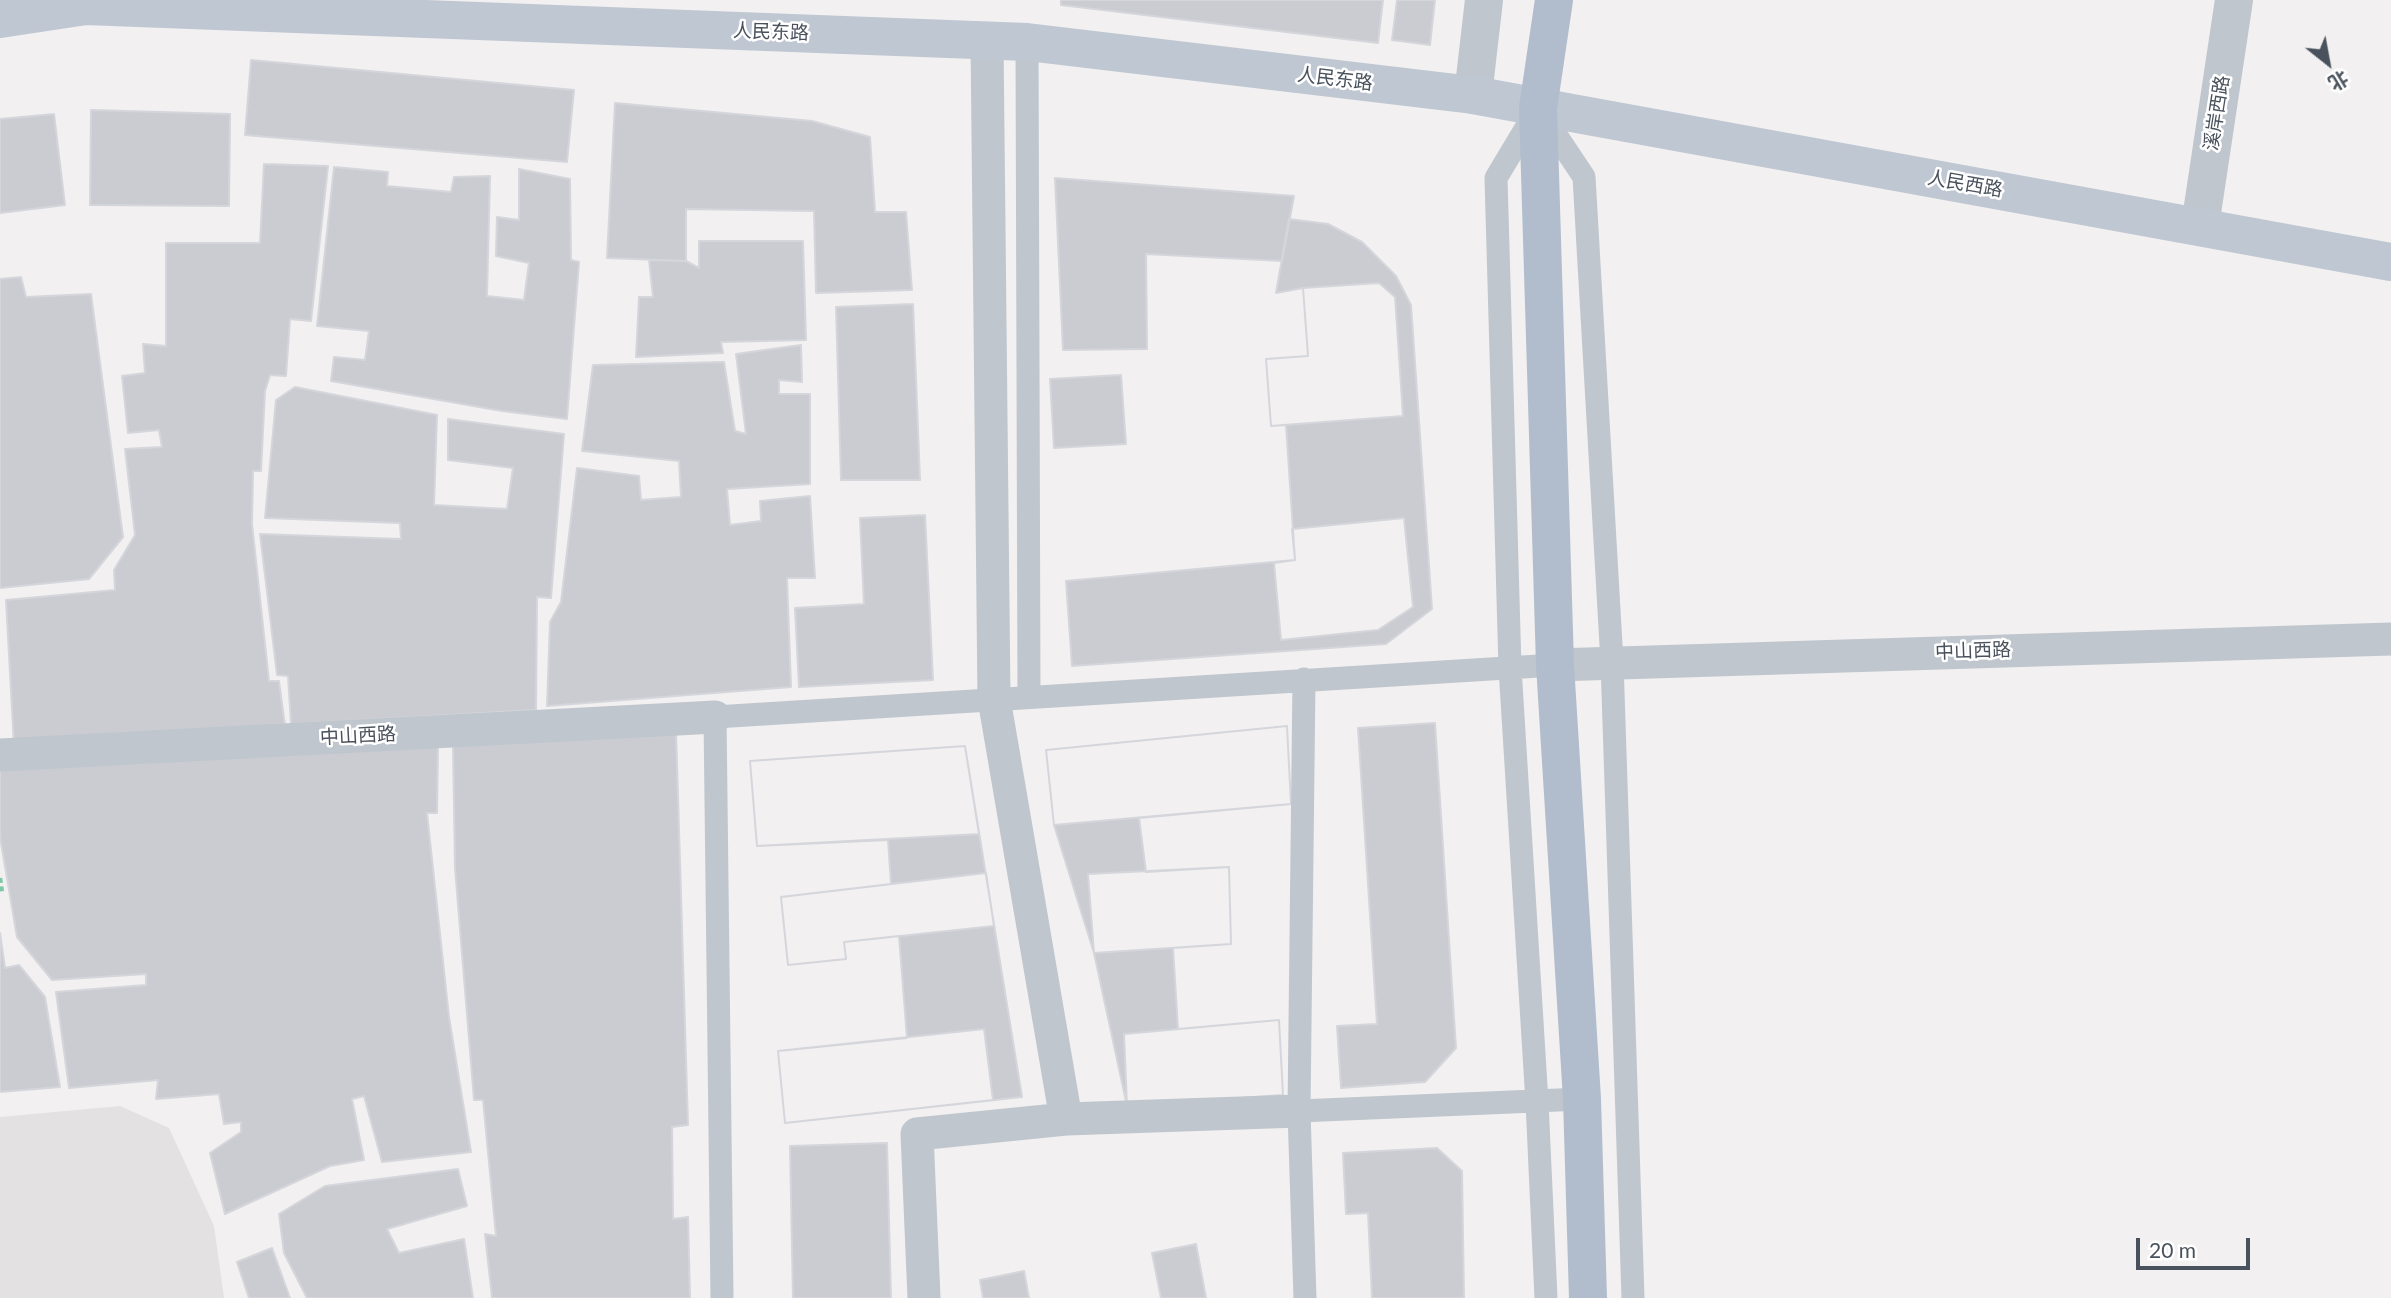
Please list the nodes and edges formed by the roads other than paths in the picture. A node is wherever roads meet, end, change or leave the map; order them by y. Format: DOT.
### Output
graph roads {
  1 [pos="1483,0"];
  2 [pos="1554,0"];
  3 [pos="2234,0"];
  4 [pos="0,19"];
  5 [pos="987,41"];
  6 [pos="1027,42"];
  7 [pos="1473,95"];
  8 [pos="1538,108"];
  9 [pos="2200,226"];
  10 [pos="2391,262"];
  11 [pos="2391,639"];
  12 [pos="1612,662"];
  13 [pos="1555,665"];
  14 [pos="1510,668"];
  15 [pos="1304,679"];
  16 [pos="1030,697"];
  17 [pos="994,699"];
  18 [pos="715,718"];
  19 [pos="0,755"];
  20 [pos="1582,1098"];
  21 [pos="1537,1101"];
  22 [pos="1299,1111"];
  23 [pos="1066,1119"];
  24 [pos="722,1298"];
  25 [pos="924,1298"];
  26 [pos="1305,1298"];
  27 [pos="1546,1298"];
  28 [pos="1588,1298"];
  29 [pos="1633,1298"];
  1 -- 7 [label="street"];
  2 -- 8 [label="main road"];
  3 -- 9 [label="street, 溪岸西路"];
  4 -- 5 [label="main road, 人民东路"];
  5 -- 6 [label="main road, 人民东路"];
  5 -- 17 [label="street"];
  6 -- 7 [label="main road, 人民东路"];
  6 -- 16 [label="lane"];
  7 -- 8 [label="main road, 人民东路"];
  8 -- 9 [label="main road, 人民西路"];
  8 -- 12 [label="lane"];
  8 -- 13 [label="main road"];
  8 -- 14 [label="lane"];
  9 -- 10 [label="main road, 人民西路"];
  11 -- 12 [label="street, 中山西路"];
  12 -- 13 [label="street, 中山西路"];
  12 -- 29 [label="lane"];
  13 -- 14 [label="lane"];
  13 -- 20 [label="main road"];
  14 -- 15 [label="lane"];
  14 -- 21 [label="lane"];
  15 -- 16 [label="lane"];
  15 -- 22 [label="lane"];
  16 -- 17 [label="lane"];
  17 -- 18 [label="lane"];
  17 -- 23 [label="street"];
  18 -- 19 [label="street, 中山西路"];
  18 -- 24 [label="lane"];
  20 -- 21 [label="lane"];
  20 -- 28 [label="main road"];
  21 -- 22 [label="lane"];
  21 -- 27 [label="lane"];
  22 -- 23 [label="street"];
  22 -- 26 [label="lane"];
  23 -- 25 [label="street"];
}
